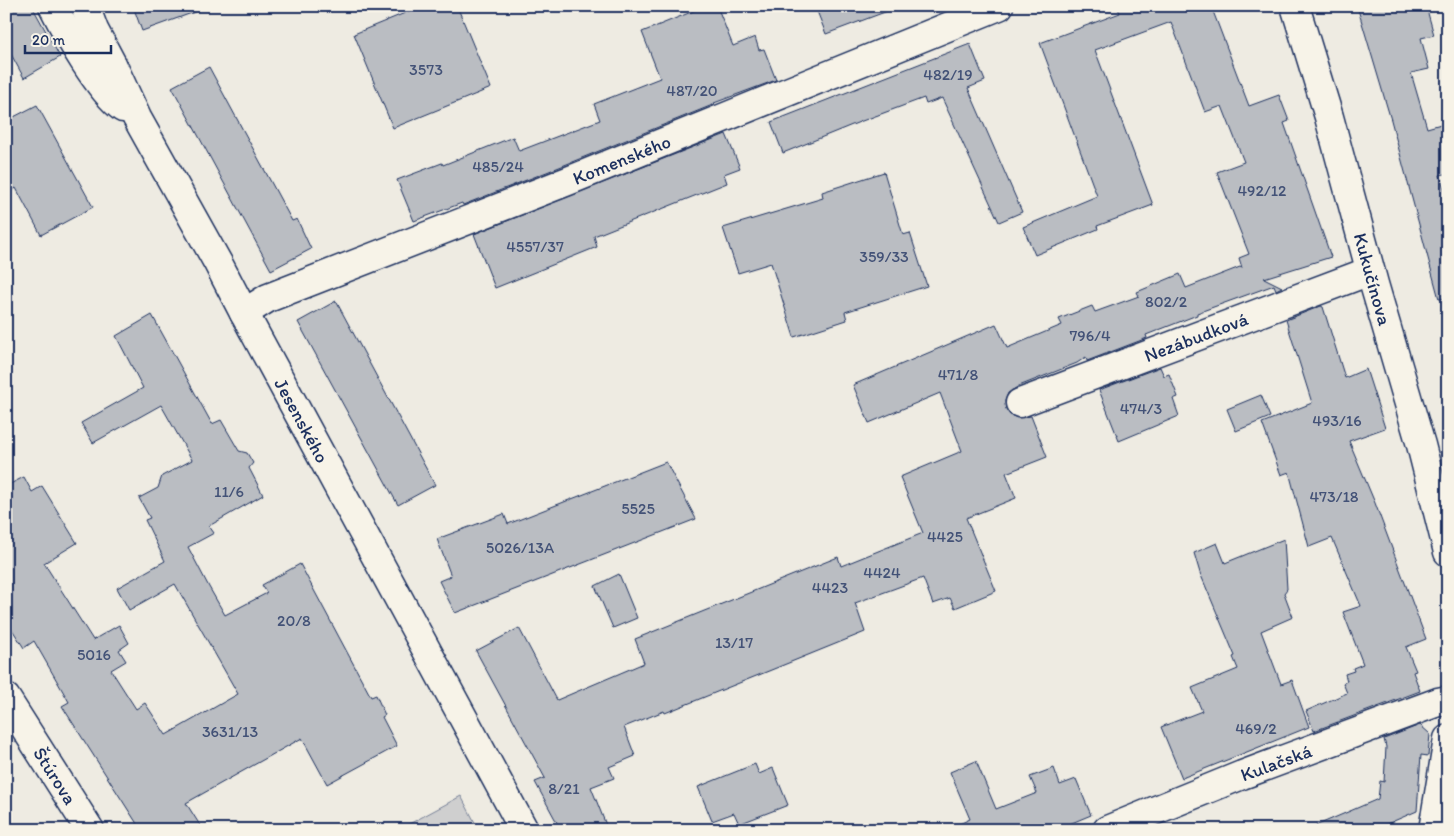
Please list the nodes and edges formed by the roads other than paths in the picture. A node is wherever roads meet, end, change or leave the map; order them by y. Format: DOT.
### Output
graph roads {
  1 [pos="53,6"];
  2 [pos="85,6"];
  3 [pos="999,6"];
  4 [pos="1296,6"];
  5 [pos="137,118"];
  6 [pos="1370,271"];
  7 [pos="244,314"];
  8 [pos="1020,403"];
  9 [pos="1448,552"];
  10 [pos="6,698"];
  11 [pos="1448,700"];
  12 [pos="1448,740"];
  13 [pos="90,830"];
  14 [pos="524,830"];
  15 [pos="1107,830"];
  16 [pos="1433,830"];
  1 -- 5 [label="street"];
  2 -- 5 [label="street, Jesenského"];
  3 -- 7 [label="street, Komenského"];
  4 -- 6 [label="street, Kukučínova"];
  5 -- 7 [label="street, Jesenského"];
  6 -- 8 [label="street, Nezábudková"];
  6 -- 9 [label="street, Kukučínova"];
  7 -- 14 [label="street, Jesenského"];
  10 -- 13 [label="street, Štúrova"];
  11 -- 15 [label="street, Kulačská"];
  12 -- 16 [label="street"];
}
